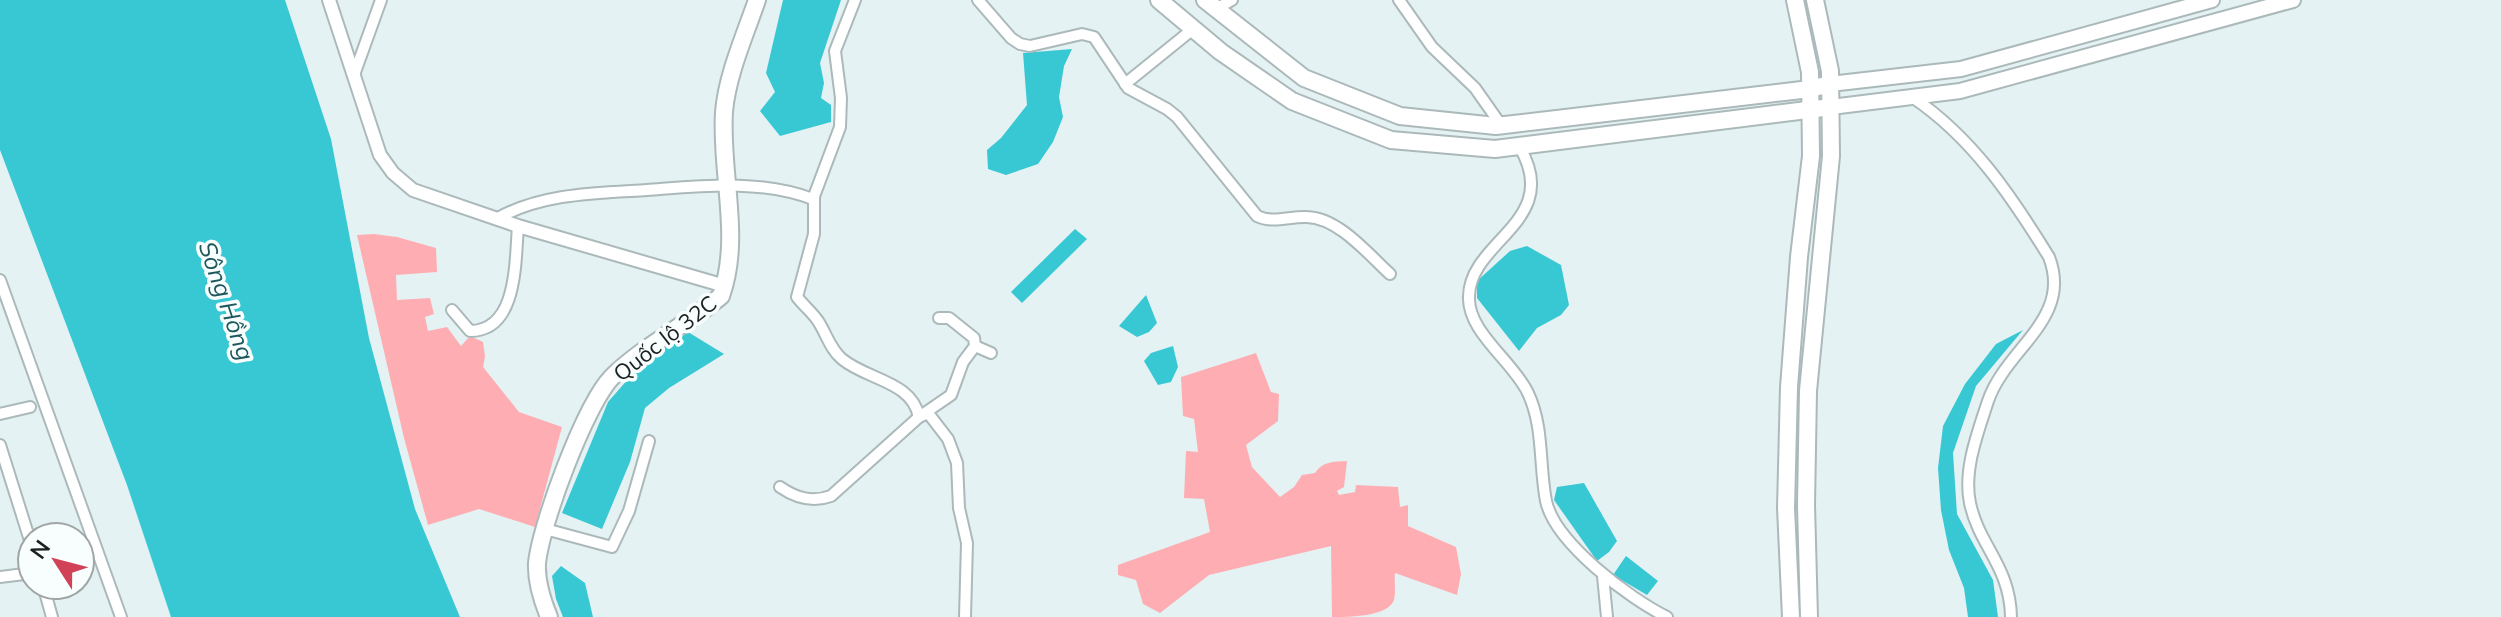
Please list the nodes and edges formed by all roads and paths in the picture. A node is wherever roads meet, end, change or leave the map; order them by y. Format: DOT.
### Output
graph roads {
  1 [pos="329,0"];
  2 [pos="381,0"];
  3 [pos="757,0"];
  4 [pos="855,0"];
  5 [pos="978,0"];
  6 [pos="1159,0"];
  7 [pos="1232,0"];
  8 [pos="1399,0"];
  9 [pos="1795,0"];
  10 [pos="1815,0"];
  11 [pos="2212,0"];
  12 [pos="2293,0"];
  13 [pos="2272,3"];
  14 [pos="1211,4"];
  15 [pos="1193,29"];
  16 [pos="354,75"];
  17 [pos="1125,84"];
  18 [pos="1830,84"];
  19 [pos="1810,89"];
  20 [pos="1912,97"];
  21 [pos="1831,107"];
  22 [pos="1810,110"];
  23 [pos="1501,125"];
  24 [pos="1519,146"];
  25 [pos="728,184"];
  26 [pos="813,199"];
  27 [pos="496,219"];
  28 [pos="518,226"];
  29 [pos="1390,274"];
  30 [pos="0,280"];
  31 [pos="725,286"];
  32 [pos="452,310"];
  33 [pos="939,318"];
  34 [pos="975,346"];
  35 [pos="991,353"];
  36 [pos="30,407"];
  37 [pos="0,414"];
  38 [pos="919,417"];
  39 [pos="649,441"];
  40 [pos="0,445"];
  41 [pos="780,487"];
  42 [pos="24,521"];
  43 [pos="545,529"];
  44 [pos="1603,576"];
  45 [pos="121,617"];
  46 [pos="549,617"];
  47 [pos="965,617"];
  48 [pos="1607,617"];
  49 [pos="1667,617"];
  50 [pos="1791,617"];
  51 [pos="1809,617"];
  52 [pos="2011,617"];
  1 -- 16 [label="street"];
  2 -- 16 [label="street"];
  3 -- 25 [label="main road, Quốc lộ 32C"];
  4 -- 26 [label="street"];
  5 -- 17 [label="street"];
  6 -- 15 [label="main road"];
  7 -- 14 [label="street"];
  8 -- 23 [label="street"];
  9 -- 19 [label="main road"];
  10 -- 18 [label="main road"];
  11 -- 18 [label="main road"];
  12 -- 13 [label="main road"];
  13 -- 20 [label="main road"];
  14 -- 23 [label="main road"];
  15 -- 17 [label="street"];
  15 -- 24 [label="main road"];
  16 -- 27 [label="street"];
  17 -- 29 [label="street"];
  18 -- 19 [label="main road"];
  18 -- 21 [label="main road"];
  19 -- 22 [label="main road"];
  19 -- 23 [label="main road"];
  20 -- 21 [label="main road"];
  20 -- 52 [label="street"];
  21 -- 22 [label="main road"];
  21 -- 51 [label="main road"];
  22 -- 24 [label="main road"];
  22 -- 50 [label="main road"];
  24 -- 44 [label="street"];
  25 -- 26 [label="street"];
  25 -- 27 [label="street"];
  25 -- 31 [label="main road, Quốc lộ 32C"];
  26 -- 38 [label="street"];
  27 -- 28 [label="street"];
  28 -- 31 [label="street"];
  28 -- 32 [label="street"];
  30 -- 45 [label="street"];
  31 -- 43 [label="main road, Quốc lộ 32C"];
  33 -- 34 [label="street"];
  34 -- 35 [label="street"];
  34 -- 38 [label="street"];
  36 -- 37 [label="street"];
  38 -- 41 [label="street"];
  38 -- 47 [label="street"];
  39 -- 43 [label="street"];
  40 -- 42 [label="street"];
  43 -- 46 [label="main road, Quốc lộ 32C"];
  44 -- 48 [label="street"];
  44 -- 49 [label="street"];
}
